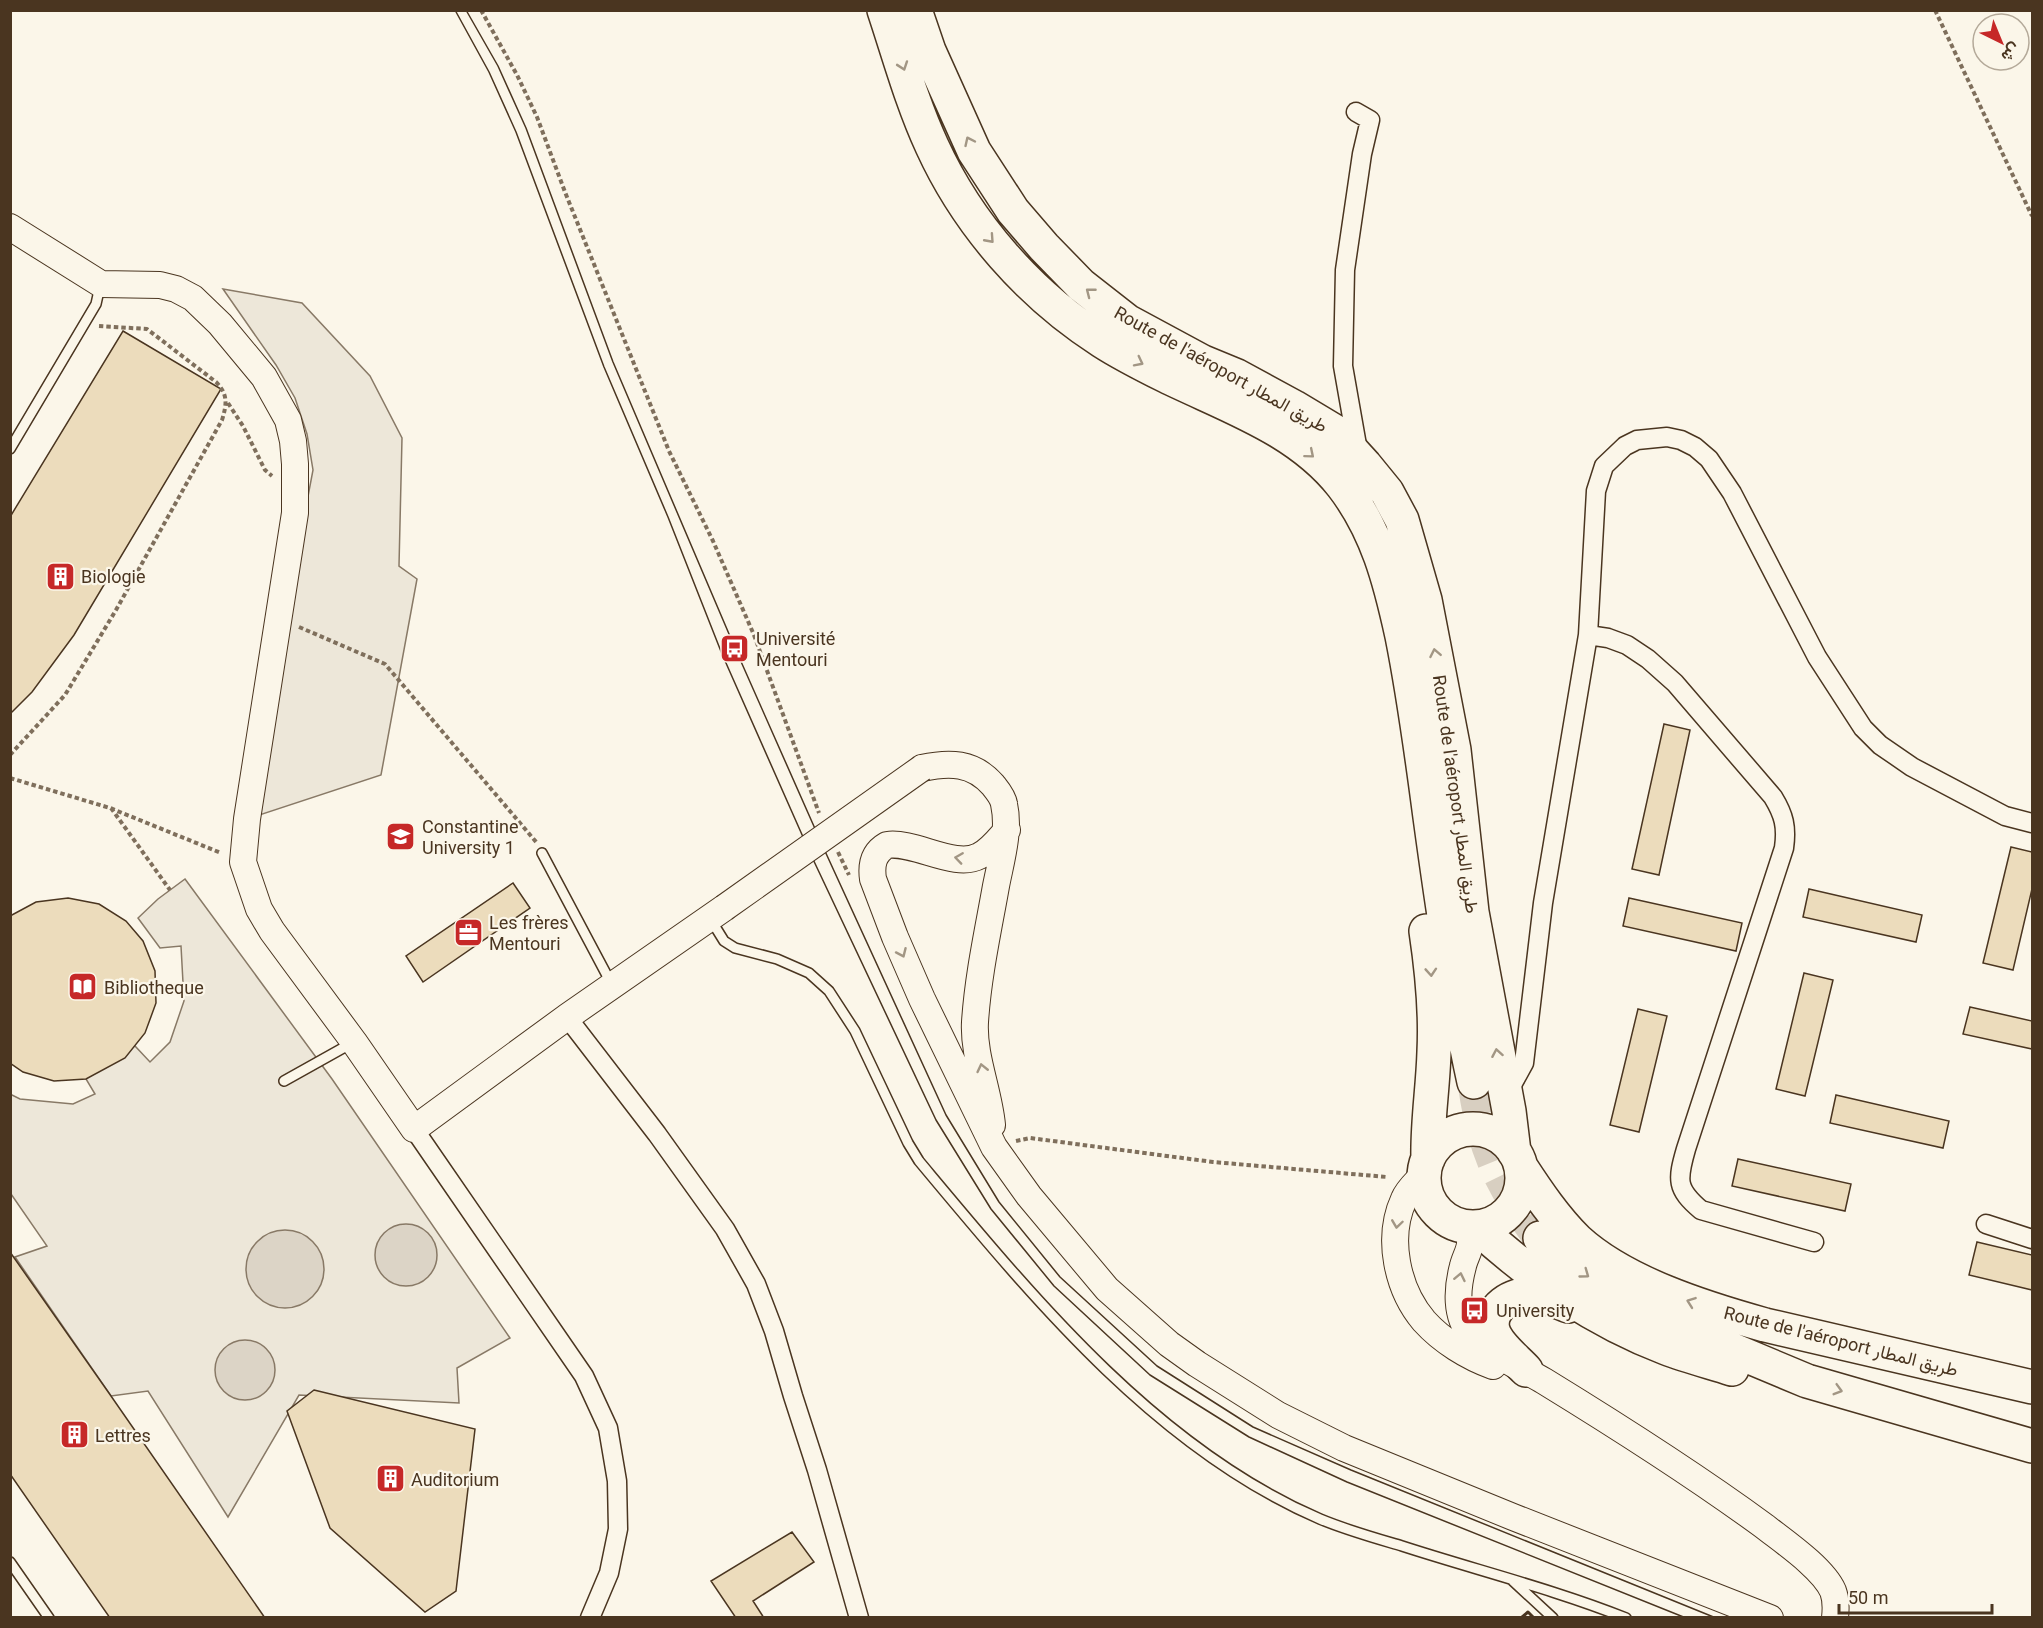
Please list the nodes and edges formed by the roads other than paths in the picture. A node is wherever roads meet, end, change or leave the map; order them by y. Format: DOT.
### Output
graph roads {
  1 [pos="884,10"];
  2 [pos="915,10"];
  3 [pos="1356,112"];
  4 [pos="10,228"];
  5 [pos="101,284"];
  6 [pos="10,449"];
  7 [pos="1360,459"];
  8 [pos="1390,581"];
  9 [pos="1588,635"];
  10 [pos="2032,823"];
  11 [pos="1007,830"];
  12 [pos="542,852"];
  13 [pos="717,913"];
  14 [pos="612,986"];
  15 [pos="567,1017"];
  16 [pos="354,1042"];
  17 [pos="284,1081"];
  18 [pos="1489,1086"];
  19 [pos="414,1129"];
  20 [pos="994,1147"];
  21 [pos="1518,1159"];
  22 [pos="1426,1167"];
  23 [pos="1986,1224"];
  24 [pos="1471,1227"];
  25 [pos="1540,1238"];
  26 [pos="2032,1239"];
  27 [pos="1814,1242"];
  28 [pos="1615,1325"];
  29 [pos="1468,1326"];
  30 [pos="1526,1370"];
  31 [pos="1807,1381"];
  32 [pos="2032,1387"];
  33 [pos="2032,1446"];
  34 [pos="10,1562"];
  35 [pos="1510,1579"];
  36 [pos="49,1617"];
  37 [pos="590,1617"];
  38 [pos="859,1617"];
  39 [pos="1553,1617"];
  40 [pos="1626,1617"];
  41 [pos="1770,1617"];
  42 [pos="1835,1617"];
  1 -- 8 [label="highway, Route de l'aéroport طريق المطار, one-way"];
  7 -- 2 [label="highway, Route de l'aéroport طريق المطار, one-way"];
  3 -- 7 [label="street"];
  4 -- 5 [label="street"];
  5 -- 6 [label="lane"];
  5 -- 16 [label="street"];
  18 -- 7 [label="highway, Route de l'aéroport طريق المطار, one-way"];
  8 -- 18 [label="highway, Route de l'aéroport طريق المطار"];
  8 -- 22 [label="highway, one-way"];
  9 -- 10 [label="street"];
  9 -- 18 [label="street"];
  9 -- 27 [label="street"];
  11 -- 13 [label="street, bridge"];
  20 -- 11 [label="street, one-way"];
  11 -- 20 [label="street, one-way"];
  12 -- 14 [label="lane"];
  13 -- 14 [label="street"];
  13 -- 35 [label="lane"];
  14 -- 15 [label="street"];
  15 -- 19 [label="street"];
  15 -- 38 [label="street"];
  16 -- 17 [label="lane"];
  16 -- 19 [label="street"];
  18 -- 21 [label="highway, Route de l'aéroport طريق المطار"];
  19 -- 37 [label="street"];
  20 -- 41 [label="street"];
  21 -- 22 [label="highway"];
  21 -- 24 [label="highway"];
  32 -- 21 [label="highway, Route de l'aéroport طريق المطار, one-way"];
  22 -- 24 [label="highway"];
  22 -- 29 [label="street, one-way"];
  23 -- 26 [label="street"];
  24 -- 28 [label="highway"];
  29 -- 24 [label="street, one-way"];
  25 -- 31 [label="highway, Route de l'aéroport طريق المطار, one-way"];
  28 -- 29 [label="highway"];
  28 -- 31 [label="highway"];
  29 -- 30 [label="highway"];
  29 -- 30 [label="street"];
  30 -- 42 [label="street"];
  31 -- 33 [label="highway, Route de l'aéroport طريق المطار, one-way"];
  34 -- 36 [label="lane"];
  35 -- 39 [label="lane"];
  35 -- 40 [label="lane"];
}
